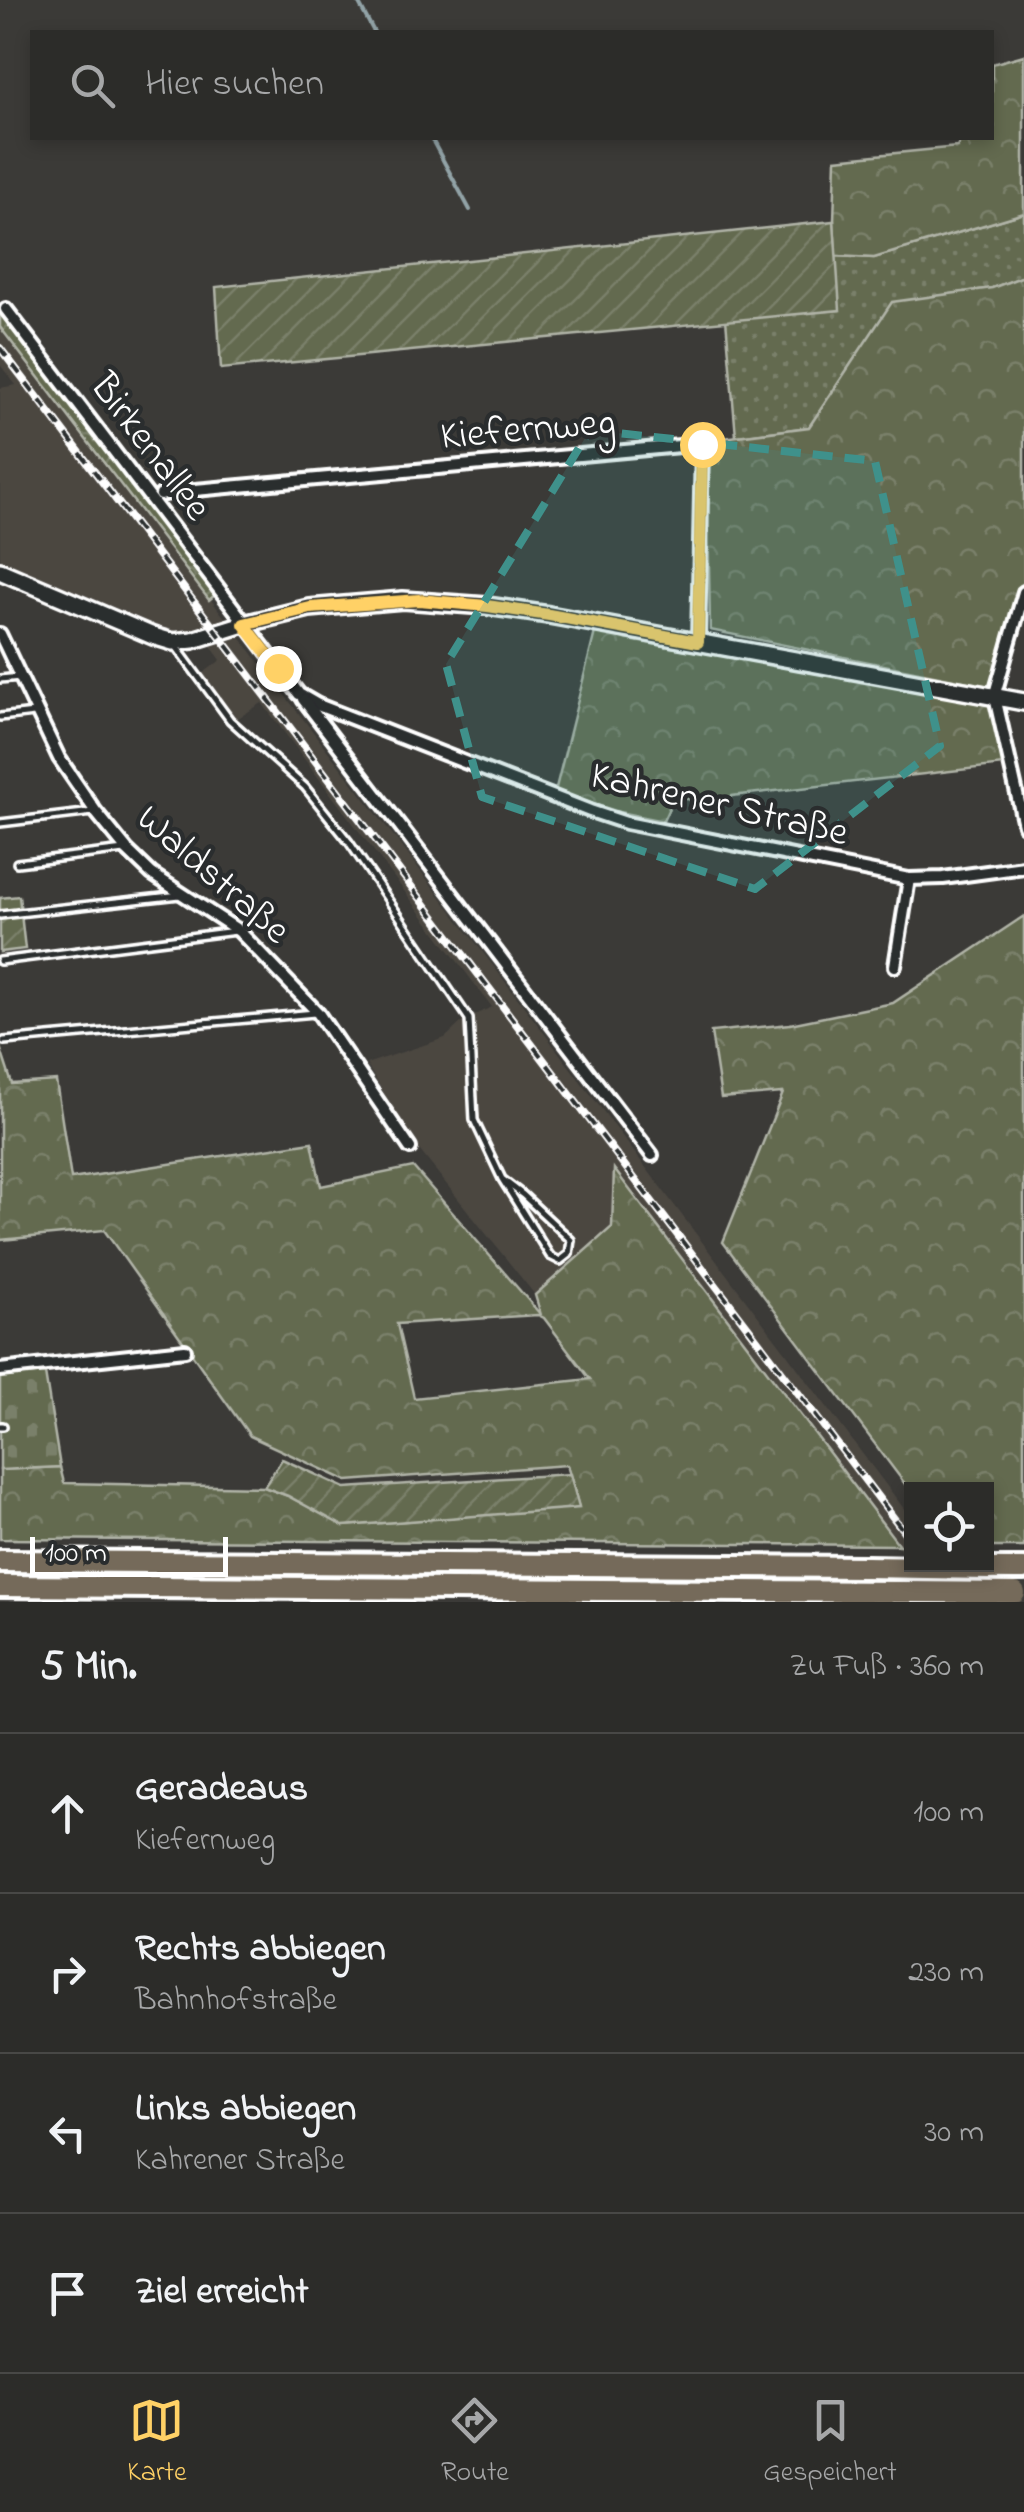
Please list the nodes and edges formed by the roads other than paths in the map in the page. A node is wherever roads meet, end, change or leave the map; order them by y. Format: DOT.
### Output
graph roads {
  1 [pos="6,309"];
  2 [pos="161,495"];
  3 [pos="0,571"];
  4 [pos="1024,592"];
  5 [pos="244,624"];
  6 [pos="0,634"];
  7 [pos="173,642"];
  8 [pos="698,642"];
  9 [pos="20,677"];
  10 [pos="0,679"];
  11 [pos="299,694"];
  12 [pos="994,697"];
  13 [pos="1024,702"];
  14 [pos="37,713"];
  15 [pos="0,716"];
  16 [pos="96,812"];
  17 [pos="0,823"];
  18 [pos="1024,825"];
  19 [pos="128,850"];
  20 [pos="17,863"];
  21 [pos="1024,867"];
  22 [pos="910,879"];
  23 [pos="183,894"];
  24 [pos="0,914"];
  25 [pos="240,930"];
  26 [pos="0,961"];
  27 [pos="894,966"];
  28 [pos="318,1013"];
  29 [pos="4,1041"];
  30 [pos="410,1148"];
  31 [pos="652,1154"];
  32 [pos="502,1179"];
  33 [pos="185,1350"];
  34 [pos="0,1370"];
  35 [pos="0,1562"];
  36 [pos="1024,1569"];
  37 [pos="0,1586"];
  38 [pos="1020,1593"];
  1 -- 5 [label="street, Birkenallee"];
  2 -- 8 [label="street, Kiefernweg"];
  3 -- 7 [label="main road"];
  4 -- 12 [label="street"];
  5 -- 7 [label="main road"];
  5 -- 8 [label="main road"];
  5 -- 11 [label="street, Kahrener Straße"];
  6 -- 9 [label="street, Waldstraße"];
  7 -- 32 [label="lane"];
  8 -- 12 [label="main road"];
  9 -- 10 [label="lane"];
  9 -- 14 [label="street, Waldstraße"];
  11 -- 22 [label="street, Kahrener Straße"];
  11 -- 31 [label="street, Kahrener Straße"];
  12 -- 13 [label="main road"];
  12 -- 18 [label="street"];
  14 -- 15 [label="lane"];
  14 -- 16 [label="street, Waldstraße"];
  16 -- 17 [label="lane"];
  16 -- 19 [label="street, Waldstraße"];
  19 -- 20 [label="lane"];
  19 -- 23 [label="street, Waldstraße"];
  21 -- 22 [label="street, Kahrener Straße"];
  22 -- 27 [label="street"];
  23 -- 24 [label="lane"];
  23 -- 25 [label="street, Waldstraße"];
  25 -- 26 [label="lane"];
  25 -- 28 [label="street, Waldstraße"];
  28 -- 29 [label="lane"];
  28 -- 30 [label="street, Waldstraße"];
  32 -- 32 [label="lane"];
  33 -- 34 [label="street"];
  35 -- 36 [label="highway, bridge"];
  37 -- 38 [label="highway, bridge"];
}
